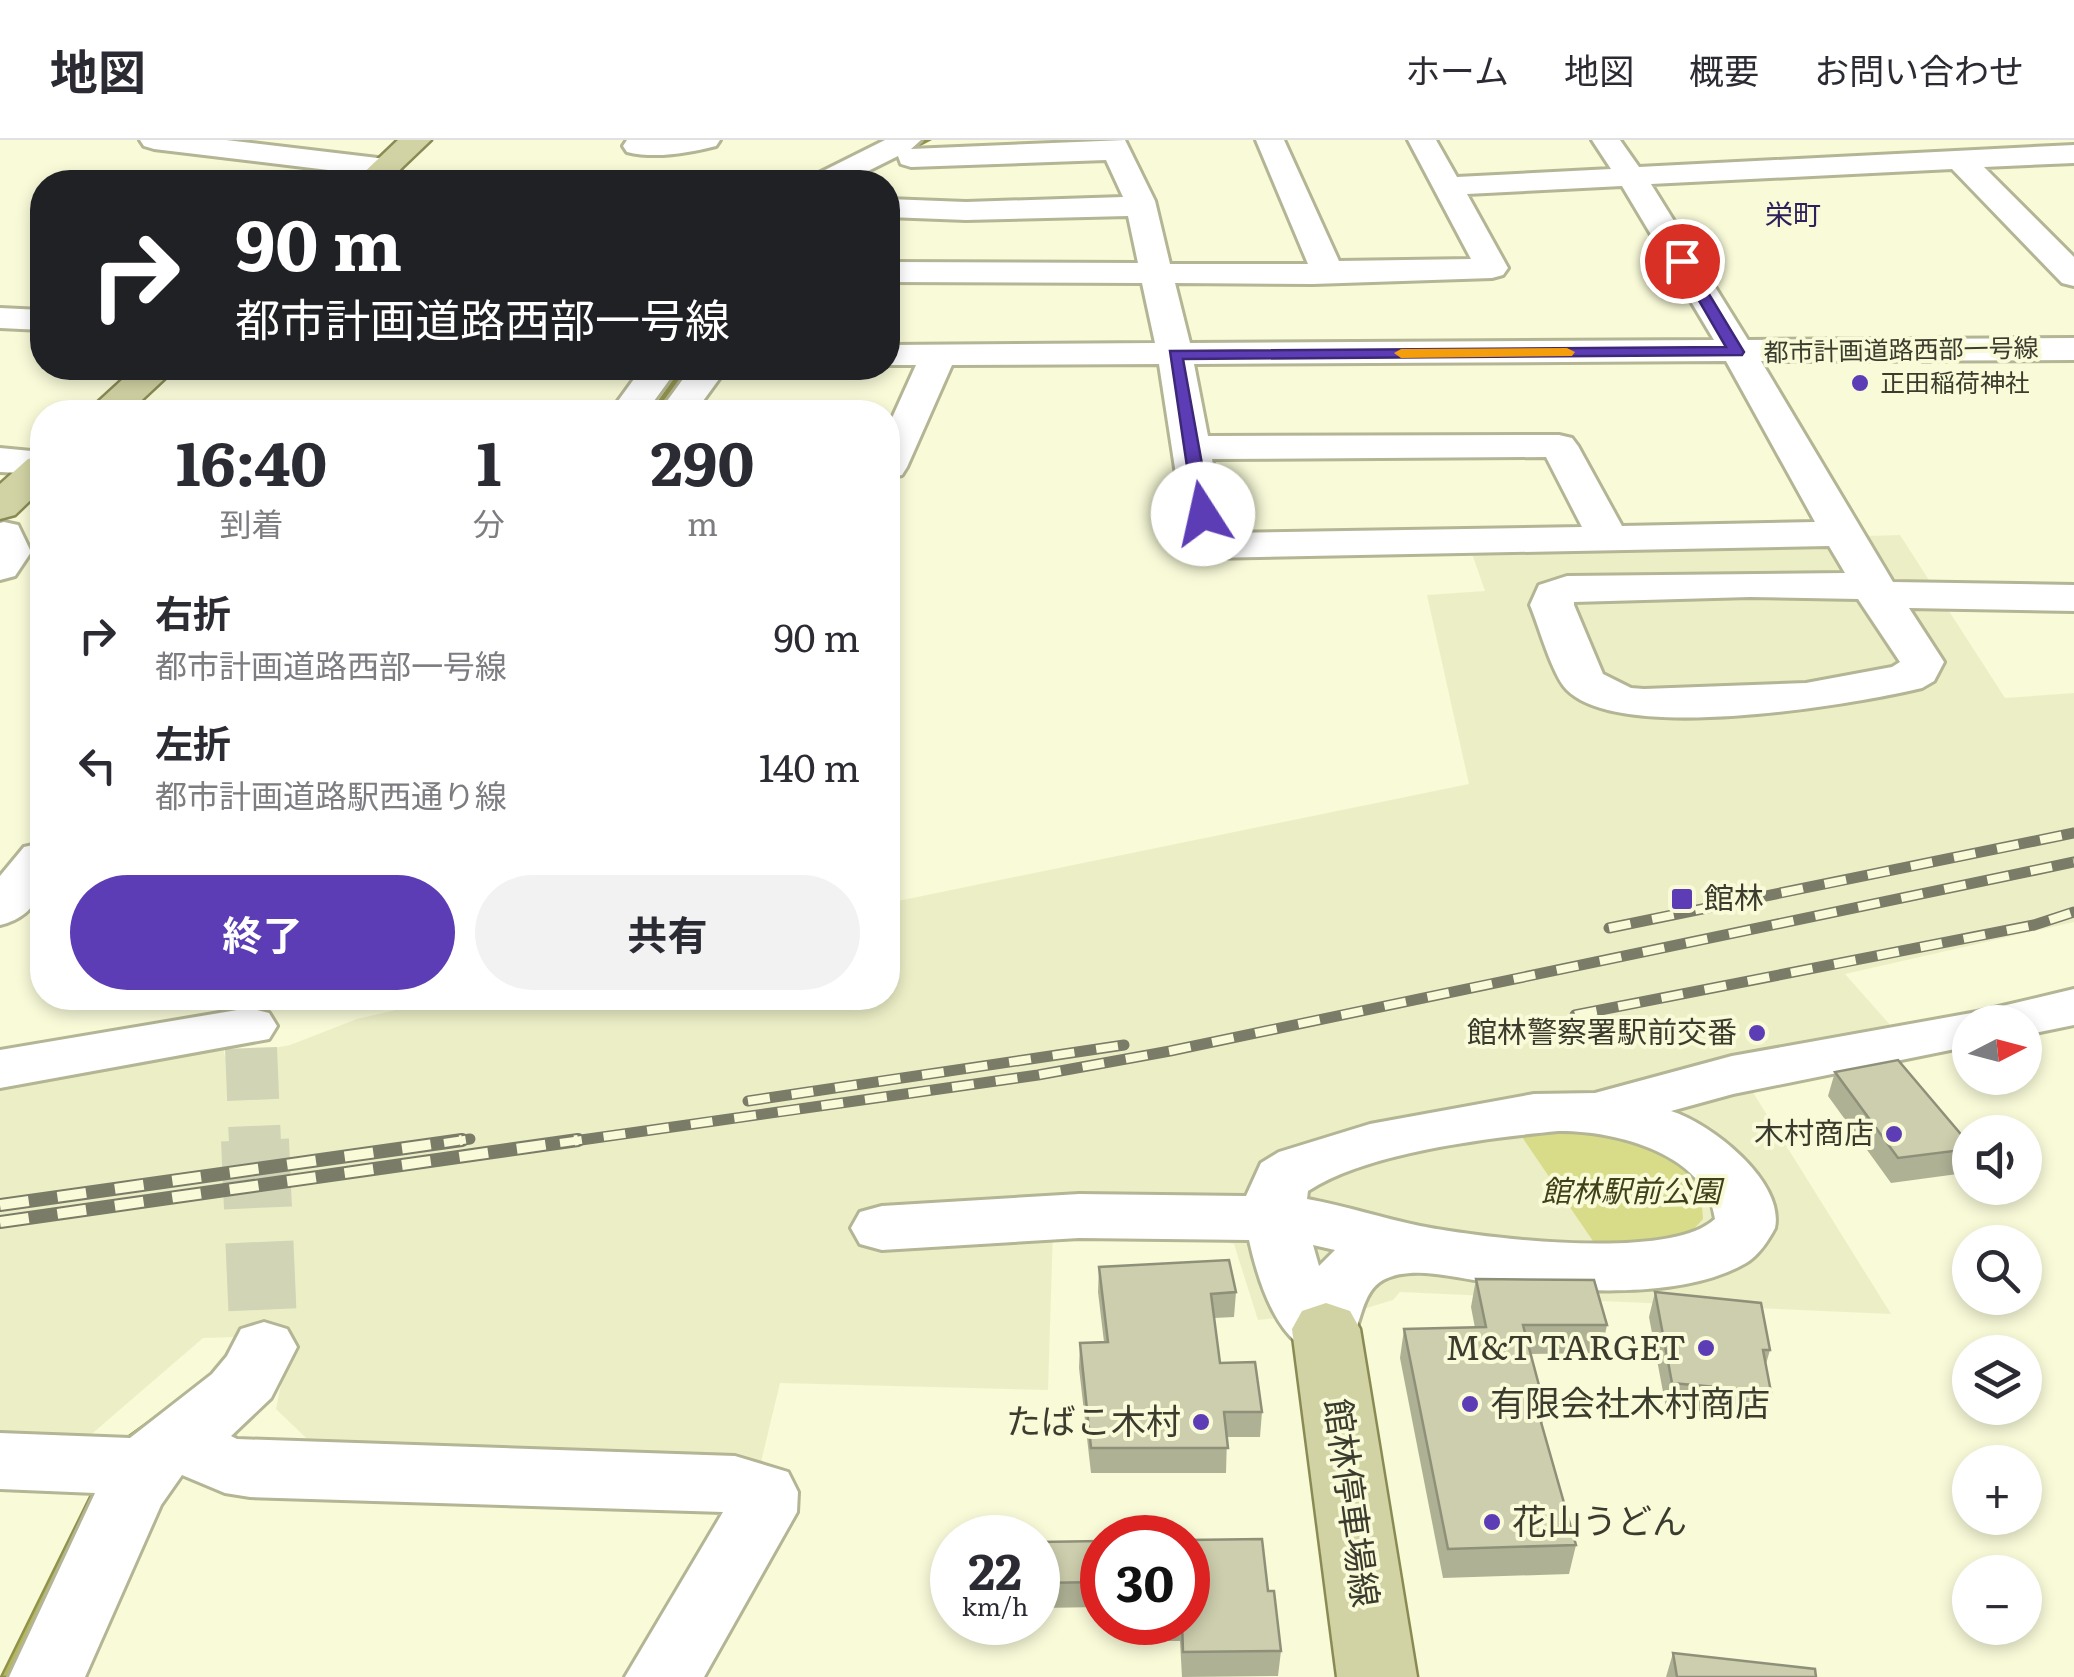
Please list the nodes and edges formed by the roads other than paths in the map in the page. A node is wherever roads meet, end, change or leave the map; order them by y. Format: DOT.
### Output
graph roads {
  1 [pos="154,140"];
  2 [pos="416,140"];
  3 [pos="446,140"];
  4 [pos="706,140"];
  5 [pos="947,140"];
  6 [pos="1270,140"];
  7 [pos="1422,140"];
  8 [pos="1606,140"];
  9 [pos="1802,140"];
  10 [pos="231,144"];
  11 [pos="1114,146"];
  12 [pos="909,149"];
  13 [pos="633,152"];
  14 [pos="2074,154"];
  15 [pos="1960,160"];
  16 [pos="1827,166"];
  17 [pos="350,170"];
  18 [pos="392,170"];
  19 [pos="399,170"];
  20 [pos="855,170"];
  21 [pos="881,170"];
  22 [pos="1632,178"];
  23 [pos="1447,186"];
  24 [pos="1141,206"];
  25 [pos="900,209"];
  26 [pos="1320,271"];
  27 [pos="900,272"];
  28 [pos="1157,274"];
  29 [pos="2074,276"];
  30 [pos="0,318"];
  31 [pos="30,319"];
  32 [pos="2074,348"];
  33 [pos="1737,352"];
  34 [pos="1175,354"];
  35 [pos="900,355"];
  36 [pos="938,356"];
  37 [pos="143,380"];
  38 [pos="178,380"];
  39 [pos="120,400"];
  40 [pos="156,400"];
  41 [pos="900,440"];
  42 [pos="1192,448"];
  43 [pos="0,460"];
  44 [pos="30,464"];
  45 [pos="30,486"];
  46 [pos="30,511"];
  47 [pos="1840,534"];
  48 [pos="1,536"];
  49 [pos="1608,538"];
  50 [pos="1874,591"];
  51 [pos="2074,598"];
  52 [pos="30,873"];
  53 [pos="0,909"];
  54 [pos="2074,1006"];
  55 [pos="2042,1013"];
  56 [pos="251,1024"];
  57 [pos="1952,1032"];
  58 [pos="0,1069"];
  59 [pos="1774,1070"];
  60 [pos="1593,1112"];
  61 [pos="1697,1144"];
  62 [pos="1275,1216"];
  63 [pos="882,1228"];
  64 [pos="1437,1252"];
  65 [pos="1326,1328"];
  66 [pos="264,1347"];
  67 [pos="139,1459"];
  68 [pos="0,1461"];
  69 [pos="47,1677"];
  70 [pos="662,1677"];
  71 [pos="1377,1677"];
  1 -- 10 [label="street"];
  2 -- 18 [label="main road"];
  3 -- 19 [label="main road"];
  4 -- 13 [label="street"];
  5 -- 12 [label="street"];
  6 -- 26 [label="street"];
  7 -- 23 [label="street"];
  8 -- 22 [label="street"];
  9 -- 16 [label="street"];
  10 -- 17 [label="street"];
  11 -- 12 [label="street"];
  11 -- 24 [label="street"];
  12 -- 20 [label="street"];
  12 -- 21 [label="street"];
  14 -- 15 [label="street"];
  15 -- 16 [label="street"];
  15 -- 29 [label="street"];
  16 -- 22 [label="street"];
  22 -- 23 [label="street"];
  22 -- 33 [label="street"];
  23 -- 26 [label="street"];
  24 -- 25 [label="street"];
  24 -- 28 [label="street"];
  26 -- 28 [label="street"];
  27 -- 28 [label="street"];
  28 -- 34 [label="street"];
  30 -- 31 [label="street"];
  32 -- 33 [label="street, 都市計画道路西部一号線"];
  33 -- 34 [label="street, 都市計画道路西部一号線"];
  33 -- 47 [label="street"];
  34 -- 36 [label="street, 都市計画道路西部一号線"];
  34 -- 42 [label="street"];
  35 -- 36 [label="street, 都市計画道路西部一号線"];
  36 -- 41 [label="street"];
  37 -- 39 [label="main road"];
  38 -- 40 [label="main road"];
  42 -- 49 [label="street"];
  42 -- 49 [label="street"];
  43 -- 44 [label="street"];
  45 -- 48 [label="main road"];
  46 -- 48 [label="main road"];
  47 -- 49 [label="street"];
  47 -- 50 [label="street"];
  50 -- 50 [label="street"];
  50 -- 51 [label="street"];
  52 -- 53 [label="street"];
  54 -- 55 [label="street"];
  56 -- 58 [label="street"];
  57 -- 59 [label="street"];
  59 -- 60 [label="street"];
  59 -- 61 [label="street"];
  60 -- 61 [label="street"];
  60 -- 62 [label="street"];
  61 -- 64 [label="street"];
  62 -- 63 [label="street"];
  62 -- 64 [label="street"];
  62 -- 65 [label="street"];
  64 -- 65 [label="street"];
  65 -- 71 [label="main road, 館林停車場線"];
  66 -- 67 [label="street"];
  67 -- 68 [label="street"];
  67 -- 69 [label="street"];
  67 -- 70 [label="street"];
}
